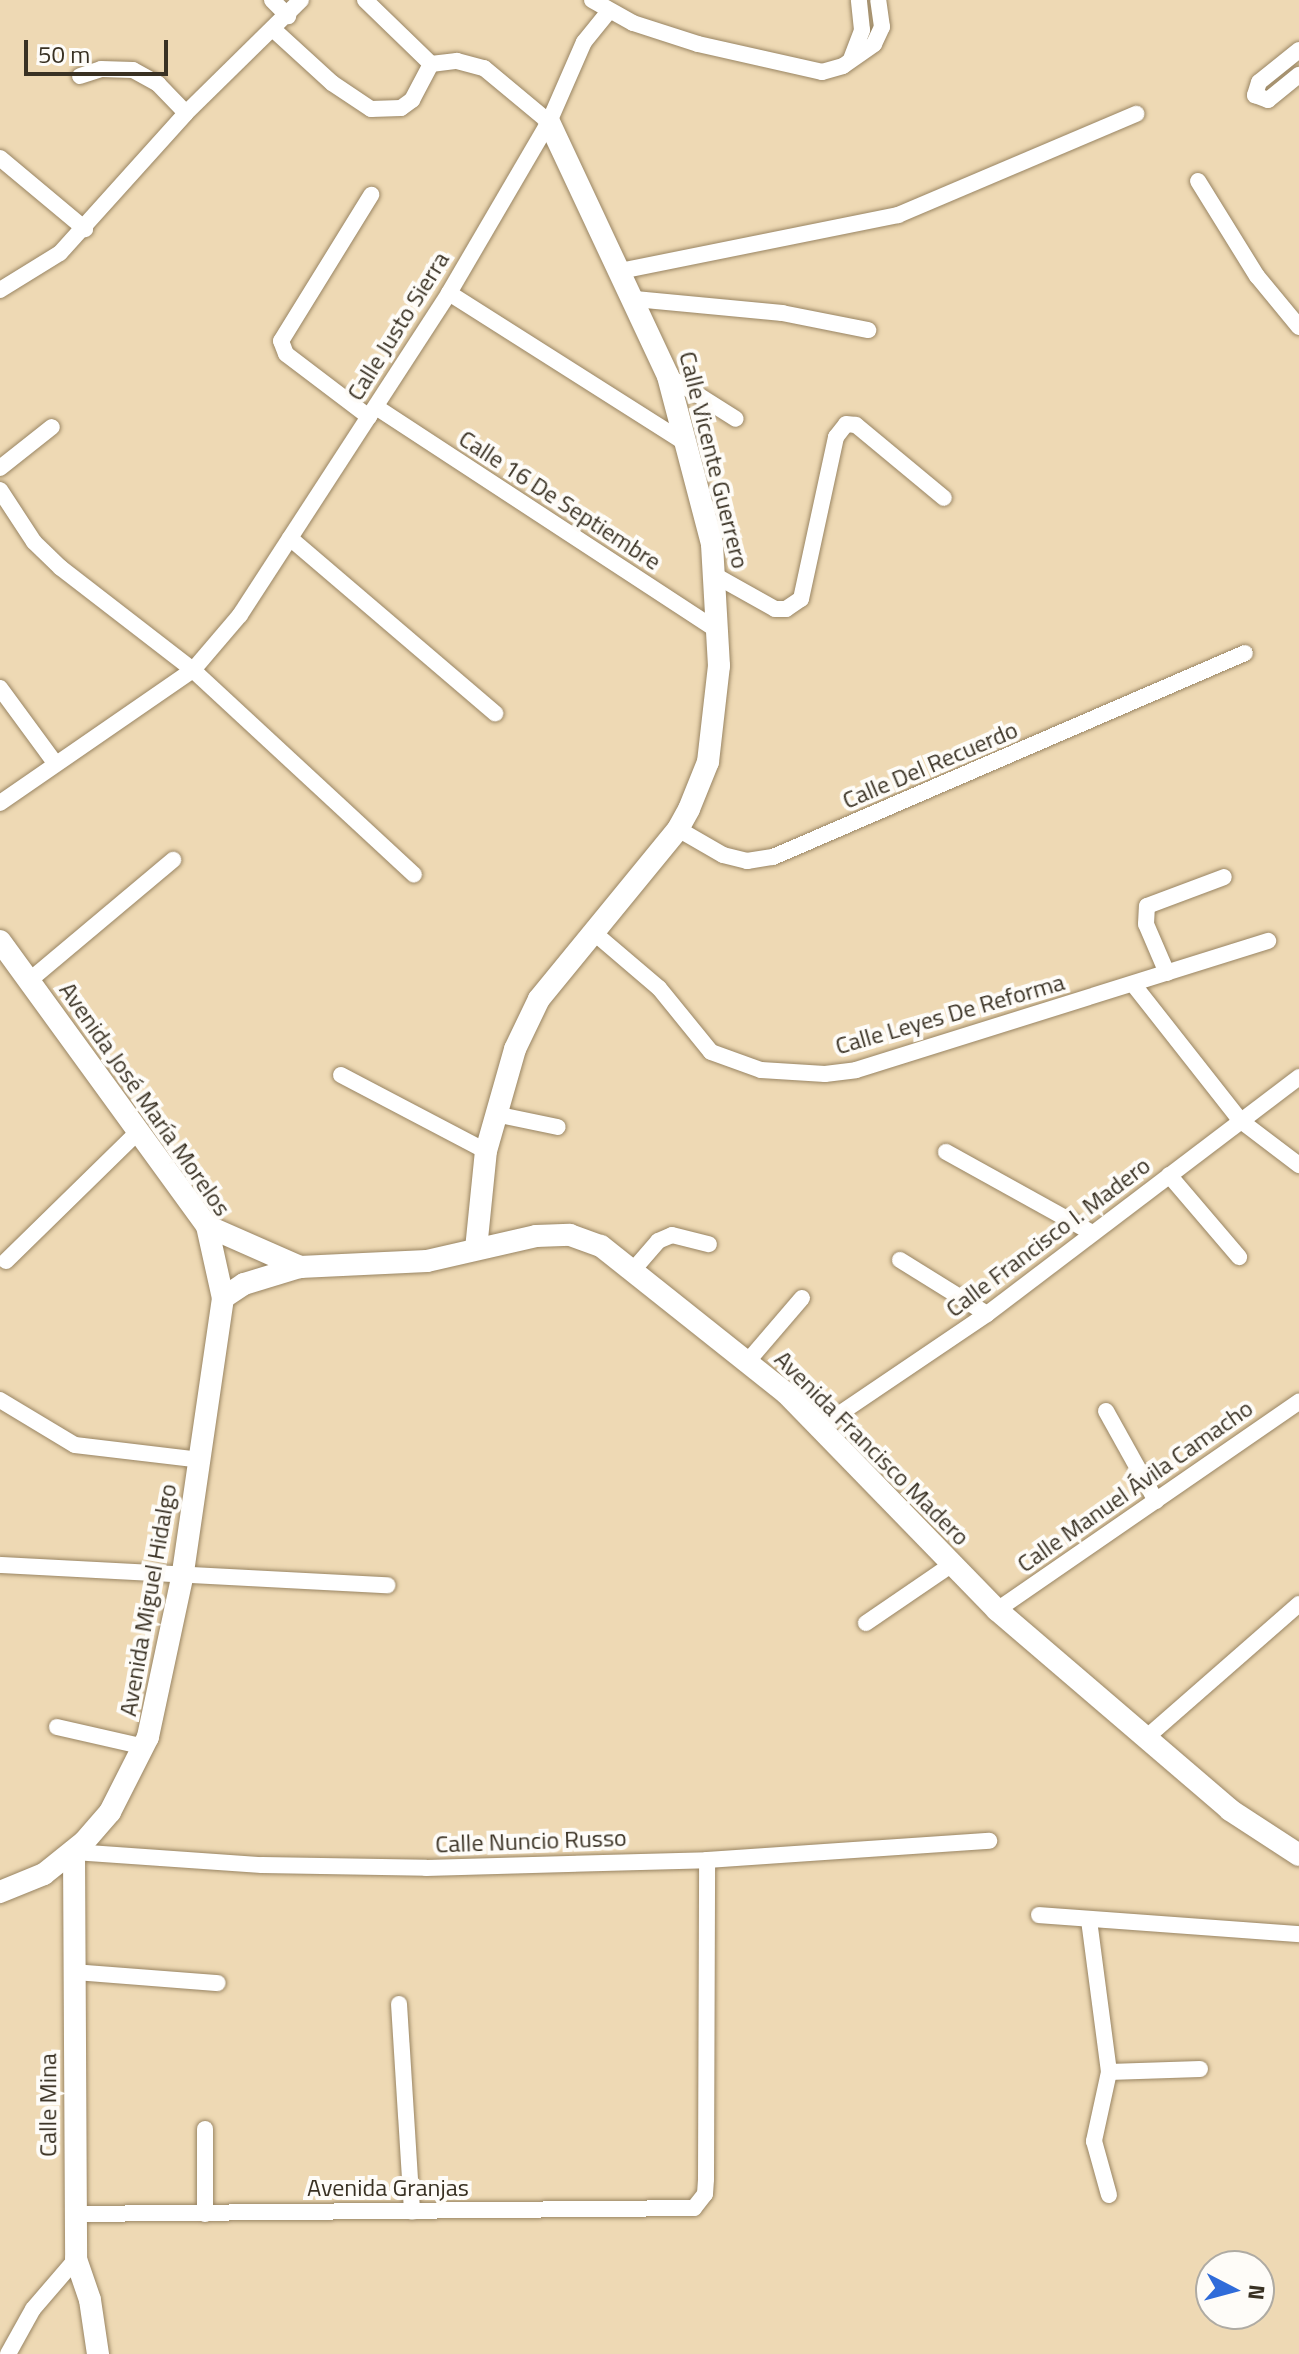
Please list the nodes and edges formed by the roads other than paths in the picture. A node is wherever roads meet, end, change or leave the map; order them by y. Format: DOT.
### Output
graph roads {
  1 [pos="272,0"];
  2 [pos="301,0"];
  3 [pos="365,0"];
  4 [pos="592,0"];
  5 [pos="859,0"];
  6 [pos="878,0"];
  7 [pos="608,12"];
  8 [pos="288,16"];
  9 [pos="274,30"];
  10 [pos="1299,50"];
  11 [pos="851,59"];
  12 [pos="431,64"];
  13 [pos="1299,75"];
  14 [pos="80,76"];
  15 [pos="186,113"];
  16 [pos="1136,114"];
  17 [pos="549,122"];
  18 [pos="0,158"];
  19 [pos="1198,181"];
  20 [pos="371,195"];
  21 [pos="85,229"];
  22 [pos="620,271"];
  23 [pos="0,290"];
  24 [pos="449,293"];
  25 [pos="635,299"];
  26 [pos="1299,327"];
  27 [pos="868,330"];
  28 [pos="668,376"];
  29 [pos="373,412"];
  30 [pos="736,419"];
  31 [pos="52,427"];
  32 [pos="685,443"];
  33 [pos="0,468"];
  34 [pos="0,490"];
  35 [pos="944,498"];
  36 [pos="290,538"];
  37 [pos="718,577"];
  38 [pos="718,631"];
  39 [pos="1245,653"];
  40 [pos="193,670"];
  41 [pos="0,688"];
  42 [pos="495,713"];
  43 [pos="55,763"];
  44 [pos="0,803"];
  45 [pos="678,829"];
  46 [pos="173,860"];
  47 [pos="414,875"];
  48 [pos="1224,877"];
  49 [pos="592,931"];
  50 [pos="0,941"];
  51 [pos="1268,941"];
  52 [pos="1167,973"];
  53 [pos="30,980"];
  54 [pos="1133,984"];
  55 [pos="341,1075"];
  56 [pos="1299,1077"];
  57 [pos="495,1114"];
  58 [pos="1241,1121"];
  59 [pos="558,1127"];
  60 [pos="140,1130"];
  61 [pos="486,1151"];
  62 [pos="946,1152"];
  63 [pos="1299,1165"];
  64 [pos="1169,1175"];
  65 [pos="207,1226"];
  66 [pos="1092,1233"];
  67 [pos="709,1244"];
  68 [pos="476,1249"];
  69 [pos="1239,1257"];
  70 [pos="900,1260"];
  71 [pos="6,1261"];
  72 [pos="300,1267"];
  73 [pos="634,1269"];
  74 [pos="223,1298"];
  75 [pos="802,1298"];
  76 [pos="987,1314"];
  77 [pos="748,1361"];
  78 [pos="0,1400"];
  79 [pos="1299,1402"];
  80 [pos="1106,1411"];
  81 [pos="820,1427"];
  82 [pos="200,1460"];
  83 [pos="1156,1501"];
  84 [pos="0,1565"];
  85 [pos="951,1565"];
  86 [pos="182,1578"];
  87 [pos="387,1585"];
  88 [pos="1299,1604"];
  89 [pos="997,1610"];
  90 [pos="866,1623"];
  91 [pos="57,1727"];
  92 [pos="1147,1737"];
  93 [pos="145,1747"];
  94 [pos="989,1841"];
  95 [pos="74,1852"];
  96 [pos="1299,1855"];
  97 [pos="707,1860"];
  98 [pos="0,1892"];
  99 [pos="1039,1915"];
  100 [pos="1089,1920"];
  101 [pos="1299,1934"];
  102 [pos="74,1972"];
  103 [pos="218,1983"];
  104 [pos="399,2004"];
  105 [pos="1200,2069"];
  106 [pos="1109,2072"];
  107 [pos="205,2129"];
  108 [pos="1109,2195"];
  109 [pos="412,2212"];
  110 [pos="74,2214"];
  111 [pos="205,2214"];
  112 [pos="76,2259"];
  113 [pos="8,2354"];
  114 [pos="98,2354"];
  1 -- 8 [label="street"];
  2 -- 8 [label="street"];
  3 -- 12 [label="street"];
  4 -- 7 [label="street"];
  5 -- 11 [label="street"];
  6 -- 11 [label="street"];
  7 -- 11 [label="street"];
  7 -- 17 [label="street, Calle Justo Sierra"];
  8 -- 9 [label="street"];
  9 -- 12 [label="street"];
  9 -- 15 [label="street"];
  10 -- 13 [label="street"];
  12 -- 17 [label="street"];
  14 -- 15 [label="street"];
  15 -- 21 [label="street"];
  16 -- 22 [label="street"];
  17 -- 22 [label="street, Calle Vicente Guerrero"];
  17 -- 24 [label="street, Calle Justo Sierra"];
  18 -- 21 [label="street"];
  19 -- 26 [label="street"];
  20 -- 29 [label="street, Calle 16 De Septiembre"];
  21 -- 23 [label="street"];
  22 -- 25 [label="street, Calle Vicente Guerrero"];
  24 -- 29 [label="street, Calle Justo Sierra"];
  24 -- 32 [label="street"];
  25 -- 27 [label="street"];
  25 -- 28 [label="street, Calle Vicente Guerrero"];
  28 -- 30 [label="street"];
  28 -- 32 [label="street, Calle Vicente Guerrero"];
  29 -- 36 [label="street, Calle Justo Sierra"];
  29 -- 38 [label="street, Calle 16 De Septiembre"];
  31 -- 33 [label="street"];
  32 -- 37 [label="street, Calle Vicente Guerrero"];
  34 -- 40 [label="street"];
  35 -- 37 [label="street"];
  36 -- 40 [label="street, Calle Justo Sierra"];
  36 -- 42 [label="street"];
  37 -- 38 [label="street, Calle Vicente Guerrero"];
  38 -- 45 [label="street, Calle Vicente Guerrero"];
  39 -- 45 [label="street, Calle Del Recuerdo"];
  40 -- 43 [label="street, Calle Justo Sierra"];
  40 -- 47 [label="street"];
  41 -- 43 [label="street"];
  43 -- 44 [label="street, Calle Justo Sierra"];
  45 -- 49 [label="street, Calle Vicente Guerrero"];
  46 -- 53 [label="street"];
  48 -- 52 [label="street"];
  49 -- 54 [label="street, Calle Leyes De Reforma"];
  49 -- 57 [label="street, Calle Vicente Guerrero"];
  50 -- 53 [label="street, Avenida José María Morelos"];
  51 -- 52 [label="street, Calle Leyes De Reforma"];
  52 -- 54 [label="street, Calle Leyes De Reforma"];
  53 -- 60 [label="street, Avenida José María Morelos"];
  54 -- 58 [label="street"];
  55 -- 61 [label="street"];
  56 -- 58 [label="street, Calle Francisco I. Madero"];
  57 -- 59 [label="street"];
  57 -- 61 [label="street, Calle Vicente Guerrero"];
  58 -- 63 [label="street"];
  58 -- 64 [label="street, Calle Francisco I. Madero"];
  60 -- 65 [label="street, Avenida José María Morelos"];
  60 -- 71 [label="street"];
  61 -- 68 [label="street, Calle Vicente Guerrero"];
  62 -- 66 [label="street"];
  64 -- 66 [label="street, Calle Francisco I. Madero"];
  64 -- 69 [label="street"];
  65 -- 72 [label="street, Avenida Francisco Madero"];
  65 -- 74 [label="street, Avenida José María Morelos"];
  66 -- 76 [label="street, Calle Francisco I. Madero"];
  67 -- 73 [label="street"];
  68 -- 72 [label="street, Avenida Francisco Madero"];
  68 -- 73 [label="street, Avenida Francisco Madero"];
  70 -- 76 [label="street"];
  72 -- 74 [label="street, Avenida Francisco Madero"];
  73 -- 77 [label="street, Avenida Francisco Madero"];
  74 -- 82 [label="street, Avenida Miguel Hidalgo"];
  75 -- 77 [label="street"];
  76 -- 81 [label="street, Calle Francisco I. Madero"];
  77 -- 81 [label="street, Avenida Francisco Madero"];
  78 -- 82 [label="street"];
  79 -- 83 [label="street, Calle Manuel Ávila Camacho"];
  80 -- 83 [label="street"];
  81 -- 85 [label="street, Avenida Francisco Madero"];
  82 -- 86 [label="street, Avenida Miguel Hidalgo"];
  83 -- 89 [label="street, Calle Manuel Ávila Camacho"];
  84 -- 86 [label="street"];
  85 -- 89 [label="street, Avenida Francisco Madero"];
  85 -- 90 [label="street"];
  86 -- 87 [label="street"];
  86 -- 93 [label="street, Avenida Miguel Hidalgo"];
  88 -- 92 [label="street"];
  89 -- 92 [label="street, Avenida Francisco Madero"];
  91 -- 93 [label="street"];
  92 -- 96 [label="street, Avenida Francisco Madero"];
  93 -- 95 [label="street, Avenida Miguel Hidalgo"];
  94 -- 97 [label="street, Calle Nuncio Russo"];
  95 -- 97 [label="street, Calle Nuncio Russo"];
  95 -- 98 [label="street, Avenida Miguel Hidalgo"];
  95 -- 102 [label="street, Calle Mina"];
  97 -- 109 [label="street, Avenida Granjas"];
  99 -- 100 [label="street"];
  100 -- 101 [label="street"];
  100 -- 106 [label="street"];
  102 -- 103 [label="street"];
  102 -- 110 [label="street, Calle Mina"];
  104 -- 109 [label="street"];
  105 -- 106 [label="street"];
  106 -- 108 [label="street"];
  107 -- 111 [label="street"];
  109 -- 111 [label="street, Avenida Granjas"];
  110 -- 111 [label="street, Avenida Granjas"];
  110 -- 112 [label="street, Calle Mina"];
  112 -- 113 [label="street"];
  112 -- 114 [label="street, Calle Mina"];
}
